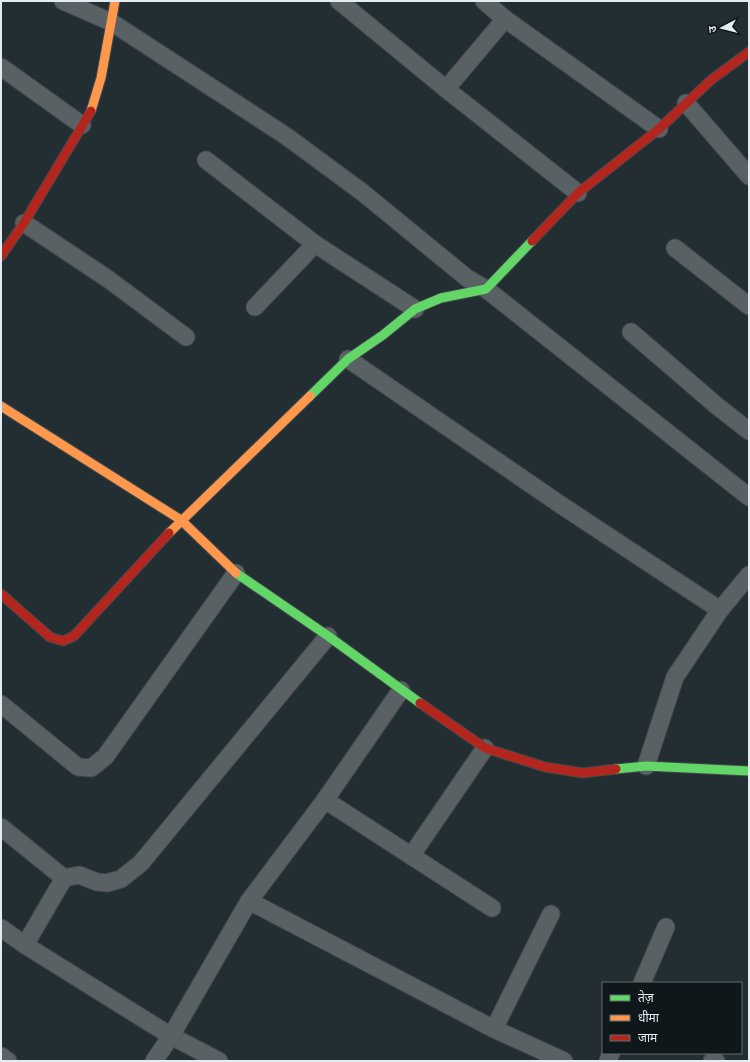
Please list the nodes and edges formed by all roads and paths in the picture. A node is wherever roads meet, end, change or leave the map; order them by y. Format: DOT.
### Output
graph roads {
  1 [pos="62,1"];
  2 [pos="115,1"];
  3 [pos="339,1"];
  4 [pos="484,1"];
  5 [pos="505,18"];
  6 [pos="111,22"];
  7 [pos="749,52"];
  8 [pos="1,68"];
  9 [pos="446,89"];
  10 [pos="686,103"];
  11 [pos="82,125"];
  12 [pos="659,128"];
  13 [pos="206,160"];
  14 [pos="749,176"];
  15 [pos="578,193"];
  16 [pos="24,223"];
  17 [pos="316,244"];
  18 [pos="675,248"];
  19 [pos="1,256"];
  20 [pos="486,288"];
  21 [pos="749,306"];
  22 [pos="255,307"];
  23 [pos="415,309"];
  24 [pos="631,332"];
  25 [pos="186,337"];
  26 [pos="348,359"];
  27 [pos="1,406"];
  28 [pos="749,431"];
  29 [pos="749,497"];
  30 [pos="181,520"];
  31 [pos="236,573"];
  32 [pos="749,575"];
  33 [pos="1,594"];
  34 [pos="720,610"];
  35 [pos="328,636"];
  36 [pos="400,690"];
  37 [pos="1,704"];
  38 [pos="485,748"];
  39 [pos="646,766"];
  40 [pos="749,771"];
  41 [pos="325,800"];
  42 [pos="1,827"];
  43 [pos="411,856"];
  44 [pos="64,878"];
  45 [pos="249,901"];
  46 [pos="492,908"];
  47 [pos="551,914"];
  48 [pos="666,927"];
  49 [pos="1,928"];
  50 [pos="25,945"];
  51 [pos="642,982"];
  52 [pos="494,1030"];
  53 [pos="171,1036"];
  54 [pos="1,1056"];
  55 [pos="8,1061"];
  56 [pos="154,1061"];
  57 [pos="219,1061"];
  58 [pos="564,1061"];
  59 [pos="712,1061"];
  60 [pos="716,1061"];
  1 -- 6 [label="street"];
  2 -- 6 [label="street"];
  3 -- 9 [label="street"];
  4 -- 5 [label="street"];
  5 -- 9 [label="street"];
  5 -- 12 [label="street"];
  6 -- 11 [label="street"];
  6 -- 20 [label="street"];
  7 -- 10 [label="street"];
  8 -- 11 [label="street"];
  9 -- 15 [label="street"];
  10 -- 12 [label="street"];
  10 -- 14 [label="street"];
  11 -- 16 [label="street"];
  12 -- 15 [label="street"];
  13 -- 17 [label="street"];
  15 -- 20 [label="street"];
  16 -- 19 [label="street"];
  16 -- 25 [label="street"];
  17 -- 22 [label="street"];
  17 -- 23 [label="street"];
  18 -- 21 [label="street"];
  20 -- 23 [label="street"];
  20 -- 29 [label="street"];
  23 -- 26 [label="street"];
  24 -- 28 [label="street"];
  26 -- 30 [label="street"];
  26 -- 34 [label="street"];
  27 -- 30 [label="street"];
  30 -- 31 [label="street"];
  30 -- 33 [label="street"];
  31 -- 35 [label="street"];
  31 -- 37 [label="street"];
  32 -- 34 [label="street"];
  34 -- 39 [label="street"];
  35 -- 36 [label="street"];
  35 -- 44 [label="street"];
  36 -- 38 [label="street"];
  36 -- 41 [label="street"];
  38 -- 39 [label="street"];
  38 -- 43 [label="street"];
  39 -- 40 [label="street"];
  41 -- 43 [label="street"];
  41 -- 45 [label="street"];
  42 -- 44 [label="street"];
  43 -- 46 [label="street"];
  44 -- 50 [label="street"];
  45 -- 52 [label="street"];
  45 -- 53 [label="street"];
  47 -- 52 [label="street"];
  48 -- 51 [label="street"];
  49 -- 50 [label="street"];
  50 -- 53 [label="street"];
  52 -- 58 [label="street"];
  53 -- 56 [label="street"];
  53 -- 57 [label="street"];
  54 -- 55 [label="street"];
  59 -- 60 [label="street"];
}
